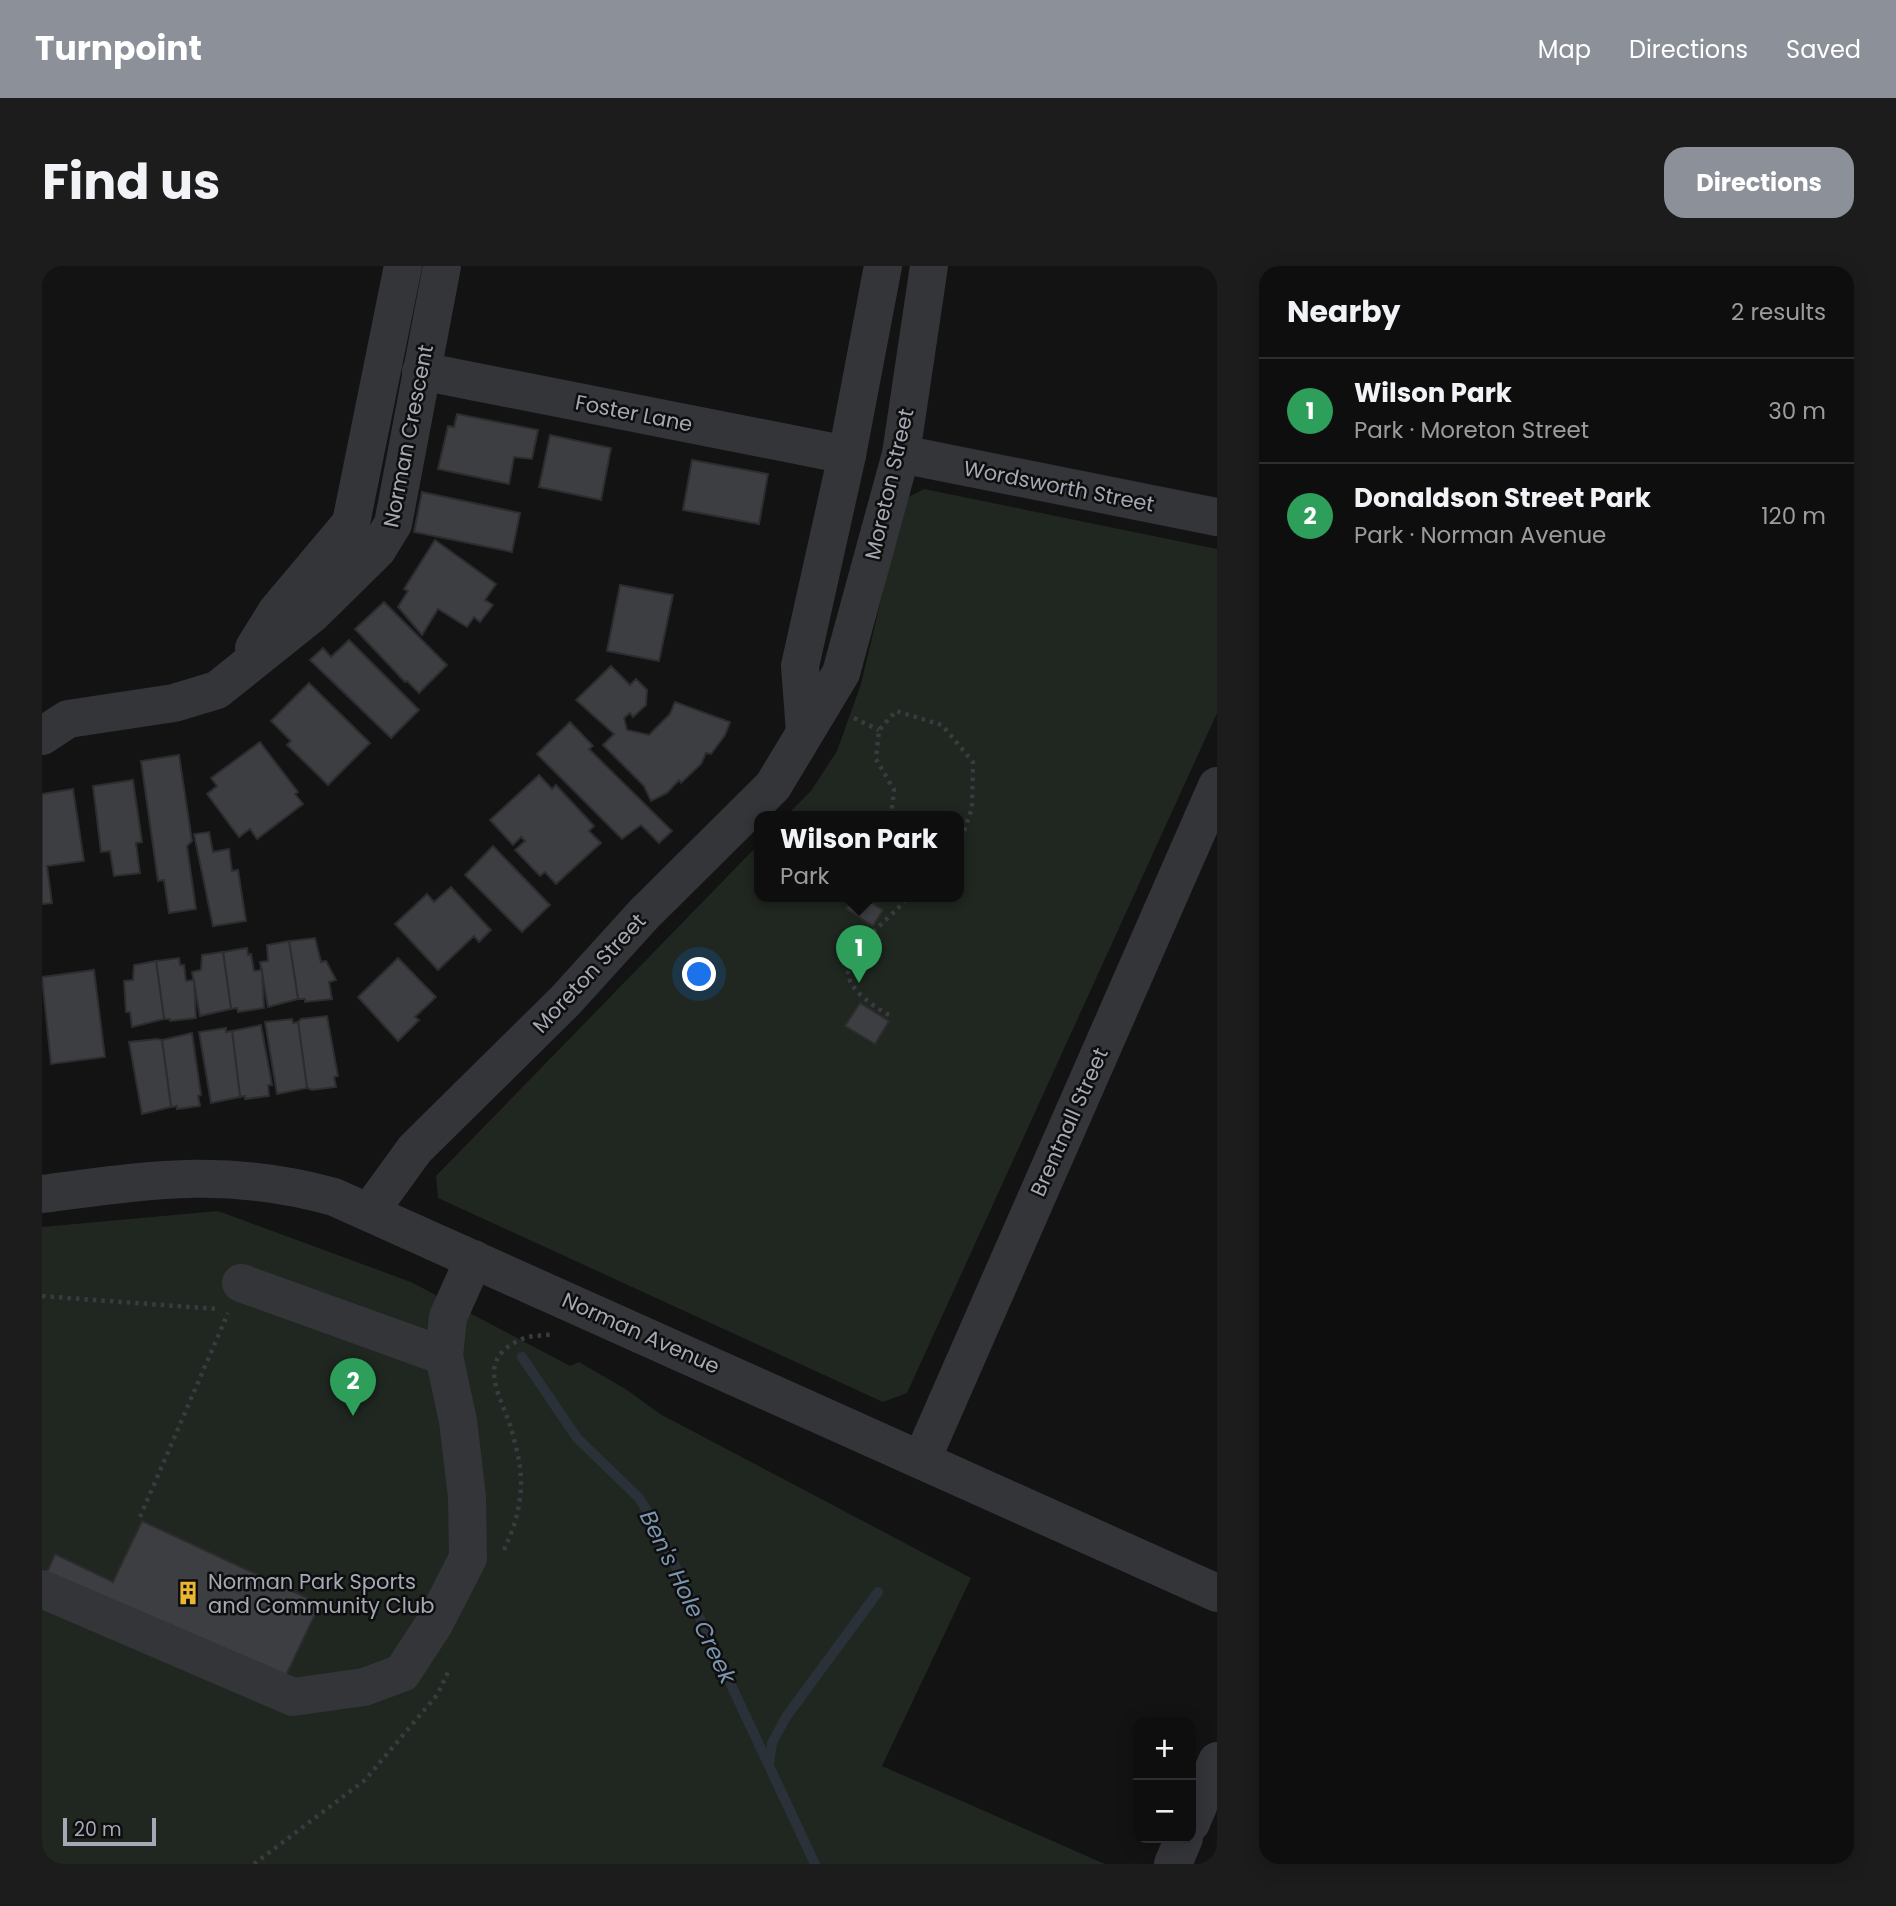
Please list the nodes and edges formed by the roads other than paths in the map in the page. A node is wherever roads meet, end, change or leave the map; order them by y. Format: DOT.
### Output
graph roads {
  1 [pos="403,266"];
  2 [pos="442,266"];
  3 [pos="883,266"];
  4 [pos="929,266"];
  5 [pos="421,371"];
  6 [pos="901,454"];
  7 [pos="847,455"];
  8 [pos="1217,517"];
  9 [pos="242,668"];
  10 [pos="51,722"];
  11 [pos="805,732"];
  12 [pos="1217,786"];
  13 [pos="42,1194"];
  14 [pos="370,1211"];
  15 [pos="474,1259"];
  16 [pos="235,1297"];
  17 [pos="444,1356"];
  18 [pos="922,1459"];
  19 [pos="42,1589"];
  20 [pos="1217,1593"];
  21 [pos="1217,1762"];
  22 [pos="1196,1810"];
  23 [pos="1182,1843"];
  24 [pos="1173,1864"];
  1 -- 9 [label="street, Norman Crescent"];
  2 -- 5 [label="street, Norman Crescent"];
  3 -- 7 [label="street"];
  4 -- 6 [label="street, Moreton Street"];
  5 -- 7 [label="street, Foster Lane"];
  5 -- 9 [label="street, Norman Crescent"];
  6 -- 8 [label="street, Wordsworth Street"];
  6 -- 11 [label="street, Moreton Street"];
  7 -- 11 [label="street"];
  9 -- 10 [label="street, Norman Crescent"];
  11 -- 14 [label="street, Moreton Street"];
  12 -- 18 [label="street, Brentnall Street"];
  13 -- 14 [label="street, Norman Avenue"];
  14 -- 15 [label="street, Norman Avenue"];
  15 -- 17 [label="street"];
  15 -- 18 [label="street, Norman Avenue"];
  16 -- 17 [label="street"];
  17 -- 19 [label="street"];
  18 -- 20 [label="street, Norman Avenue"];
  21 -- 22 [label="street"];
  23 -- 24 [label="street"];
}
